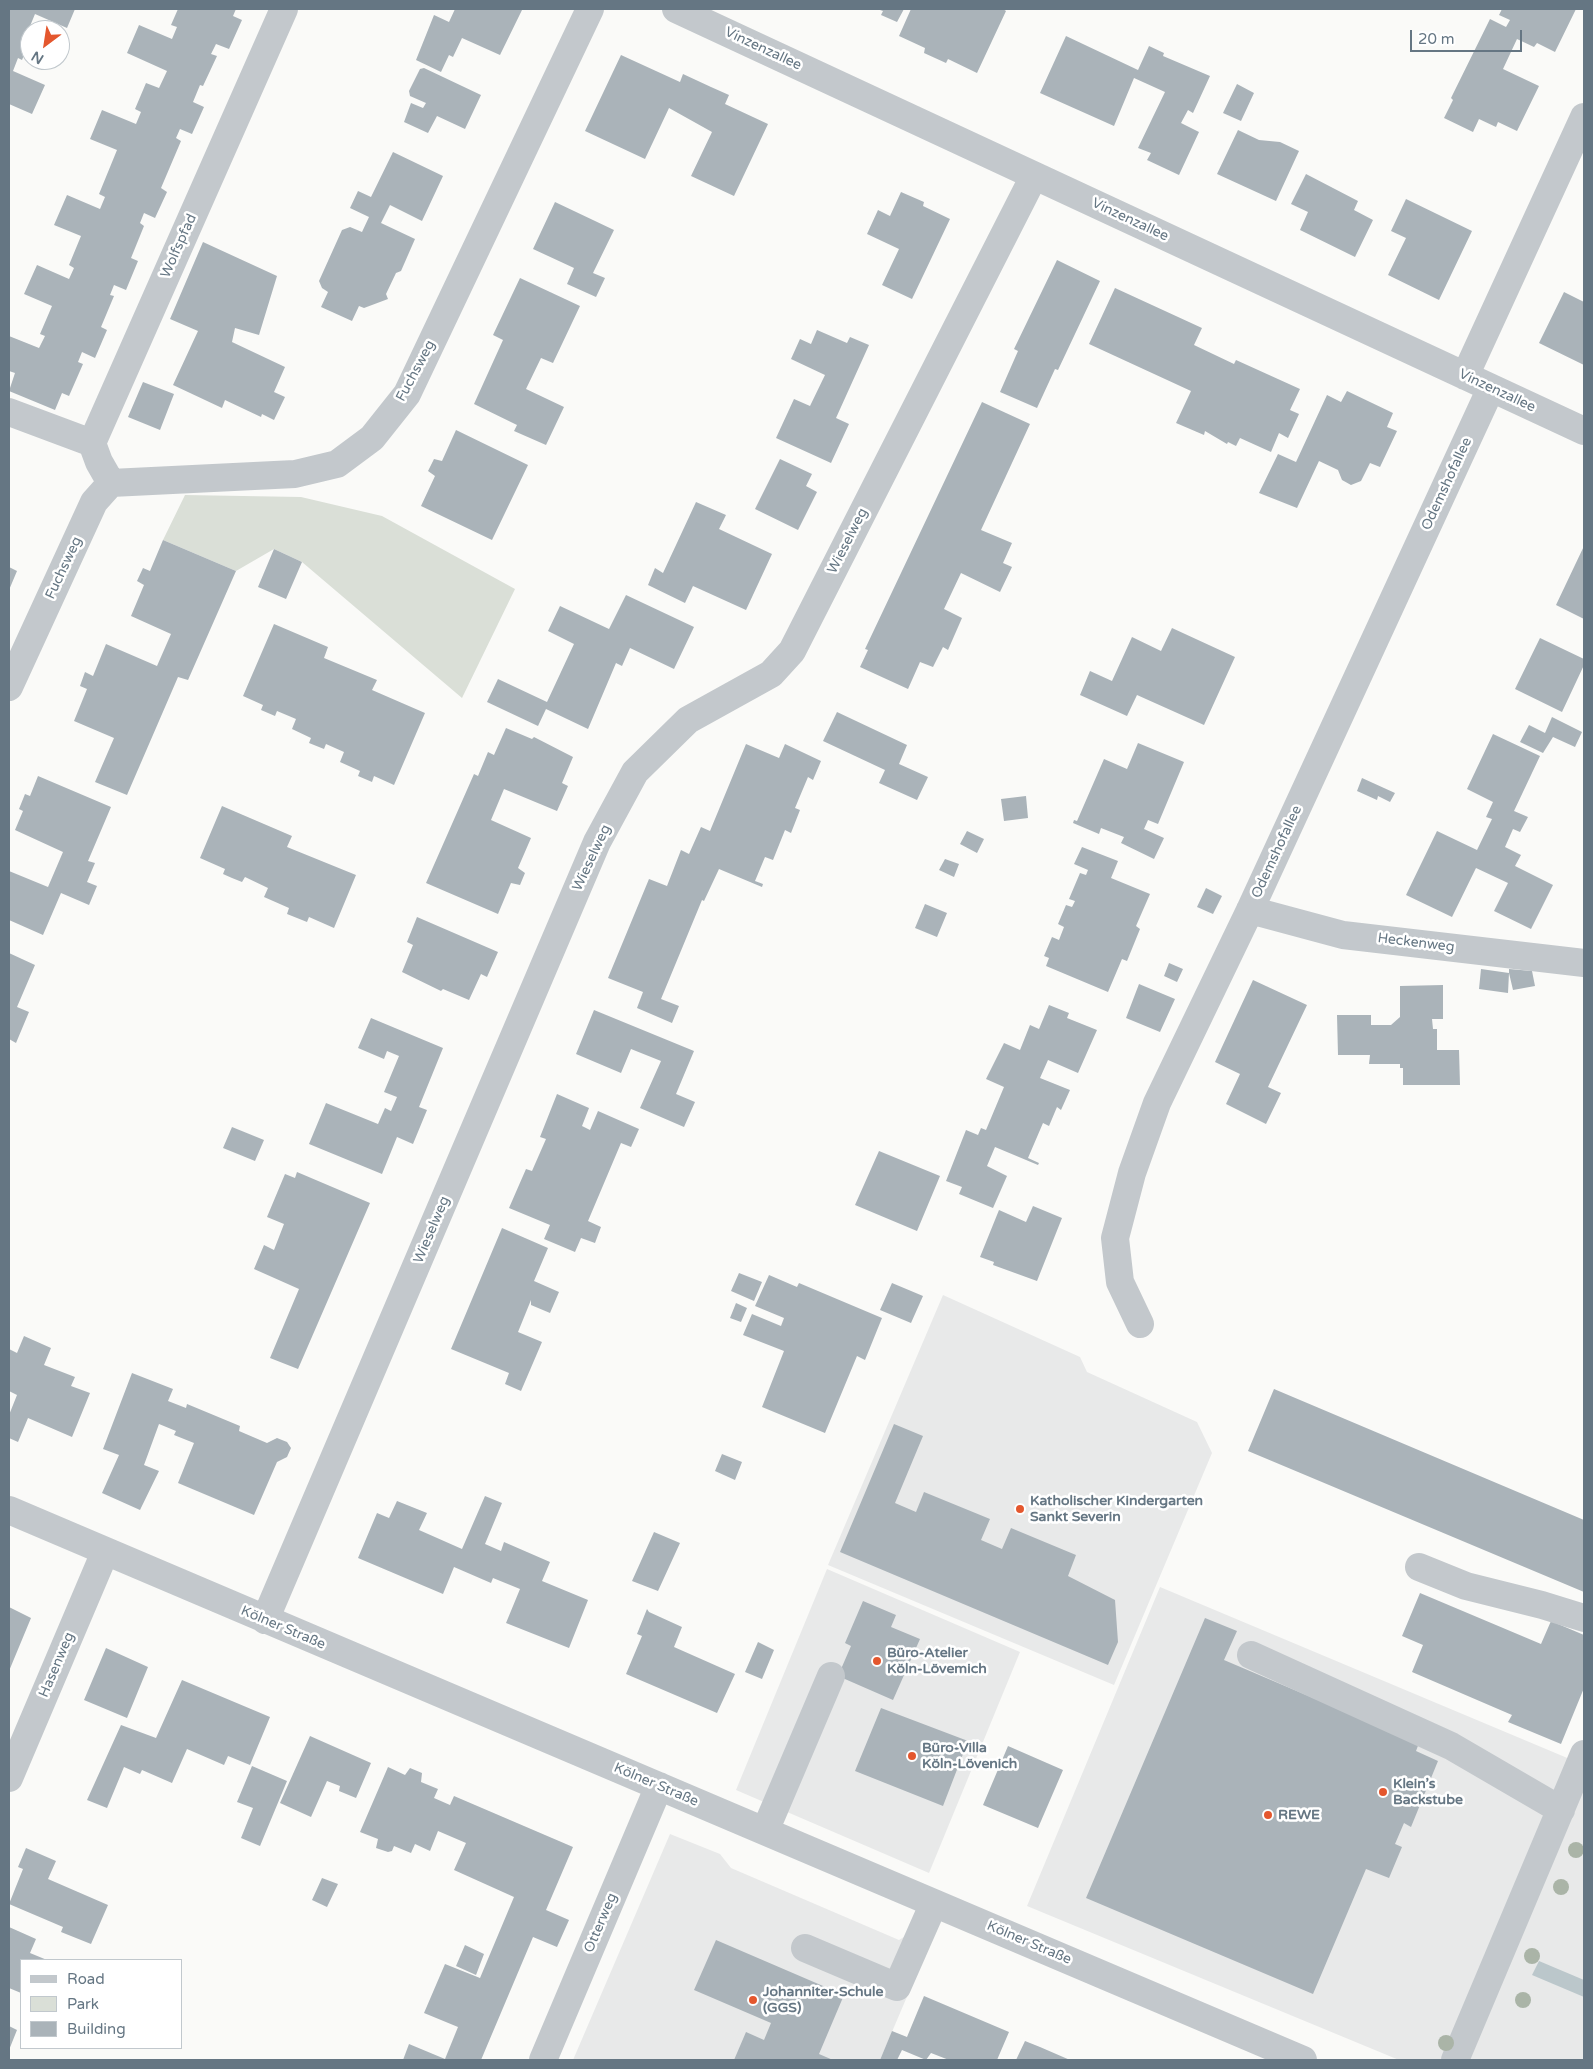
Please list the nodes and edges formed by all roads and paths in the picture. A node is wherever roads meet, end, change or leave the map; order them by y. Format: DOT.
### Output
graph roads {
  1 [pos="284,9"];
  2 [pos="590,9"];
  3 [pos="676,9"];
  4 [pos="1584,117"];
  5 [pos="1034,176"];
  6 [pos="1465,376"];
  7 [pos="1491,388"];
  8 [pos="9,412"];
  9 [pos="1584,431"];
  10 [pos="92,443"];
  11 [pos="111,483"];
  12 [pos="9,687"];
  13 [pos="1250,910"];
  14 [pos="1584,963"];
  15 [pos="1140,1324"];
  16 [pos="9,1510"];
  17 [pos="105,1552"];
  18 [pos="1419,1567"];
  19 [pos="1584,1618"];
  20 [pos="265,1620"];
  21 [pos="1251,1655"];
  22 [pos="831,1676"];
  23 [pos="1583,1757"];
  24 [pos="9,1778"];
  25 [pos="659,1786"];
  26 [pos="1561,1810"];
  27 [pos="765,1831"];
  28 [pos="934,1903"];
  29 [pos="805,1948"];
  30 [pos="542,2060"];
  31 [pos="1303,2060"];
  32 [pos="1455,2060"];
  1 -- 10 [label="street, Wolfspfad"];
  2 -- 11 [label="street, Fuchsweg"];
  3 -- 5 [label="street, Vinzenzallee"];
  4 -- 6 [label="street"];
  5 -- 6 [label="street, Vinzenzallee"];
  5 -- 20 [label="street, Wieselweg"];
  6 -- 7 [label="street, Vinzenzallee"];
  7 -- 9 [label="street, Vinzenzallee"];
  7 -- 13 [label="street, Odemshofallee"];
  8 -- 10 [label="street"];
  10 -- 11 [label="street"];
  11 -- 12 [label="street, Fuchsweg"];
  13 -- 14 [label="street, Heckenweg"];
  13 -- 15 [label="street, Odemshofallee"];
  16 -- 17 [label="street, Kölner Straße"];
  17 -- 20 [label="street, Kölner Straße"];
  17 -- 24 [label="street, Hasenweg"];
  18 -- 19 [label="street"];
  20 -- 25 [label="street, Kölner Straße"];
  21 -- 26 [label="street"];
  22 -- 27 [label="street"];
  23 -- 26 [label="street"];
  25 -- 27 [label="street, Kölner Straße"];
  25 -- 30 [label="street, Otterweg"];
  26 -- 32 [label="street"];
  27 -- 28 [label="street, Kölner Straße"];
  28 -- 29 [label="street"];
  28 -- 31 [label="street, Kölner Straße"];
}
